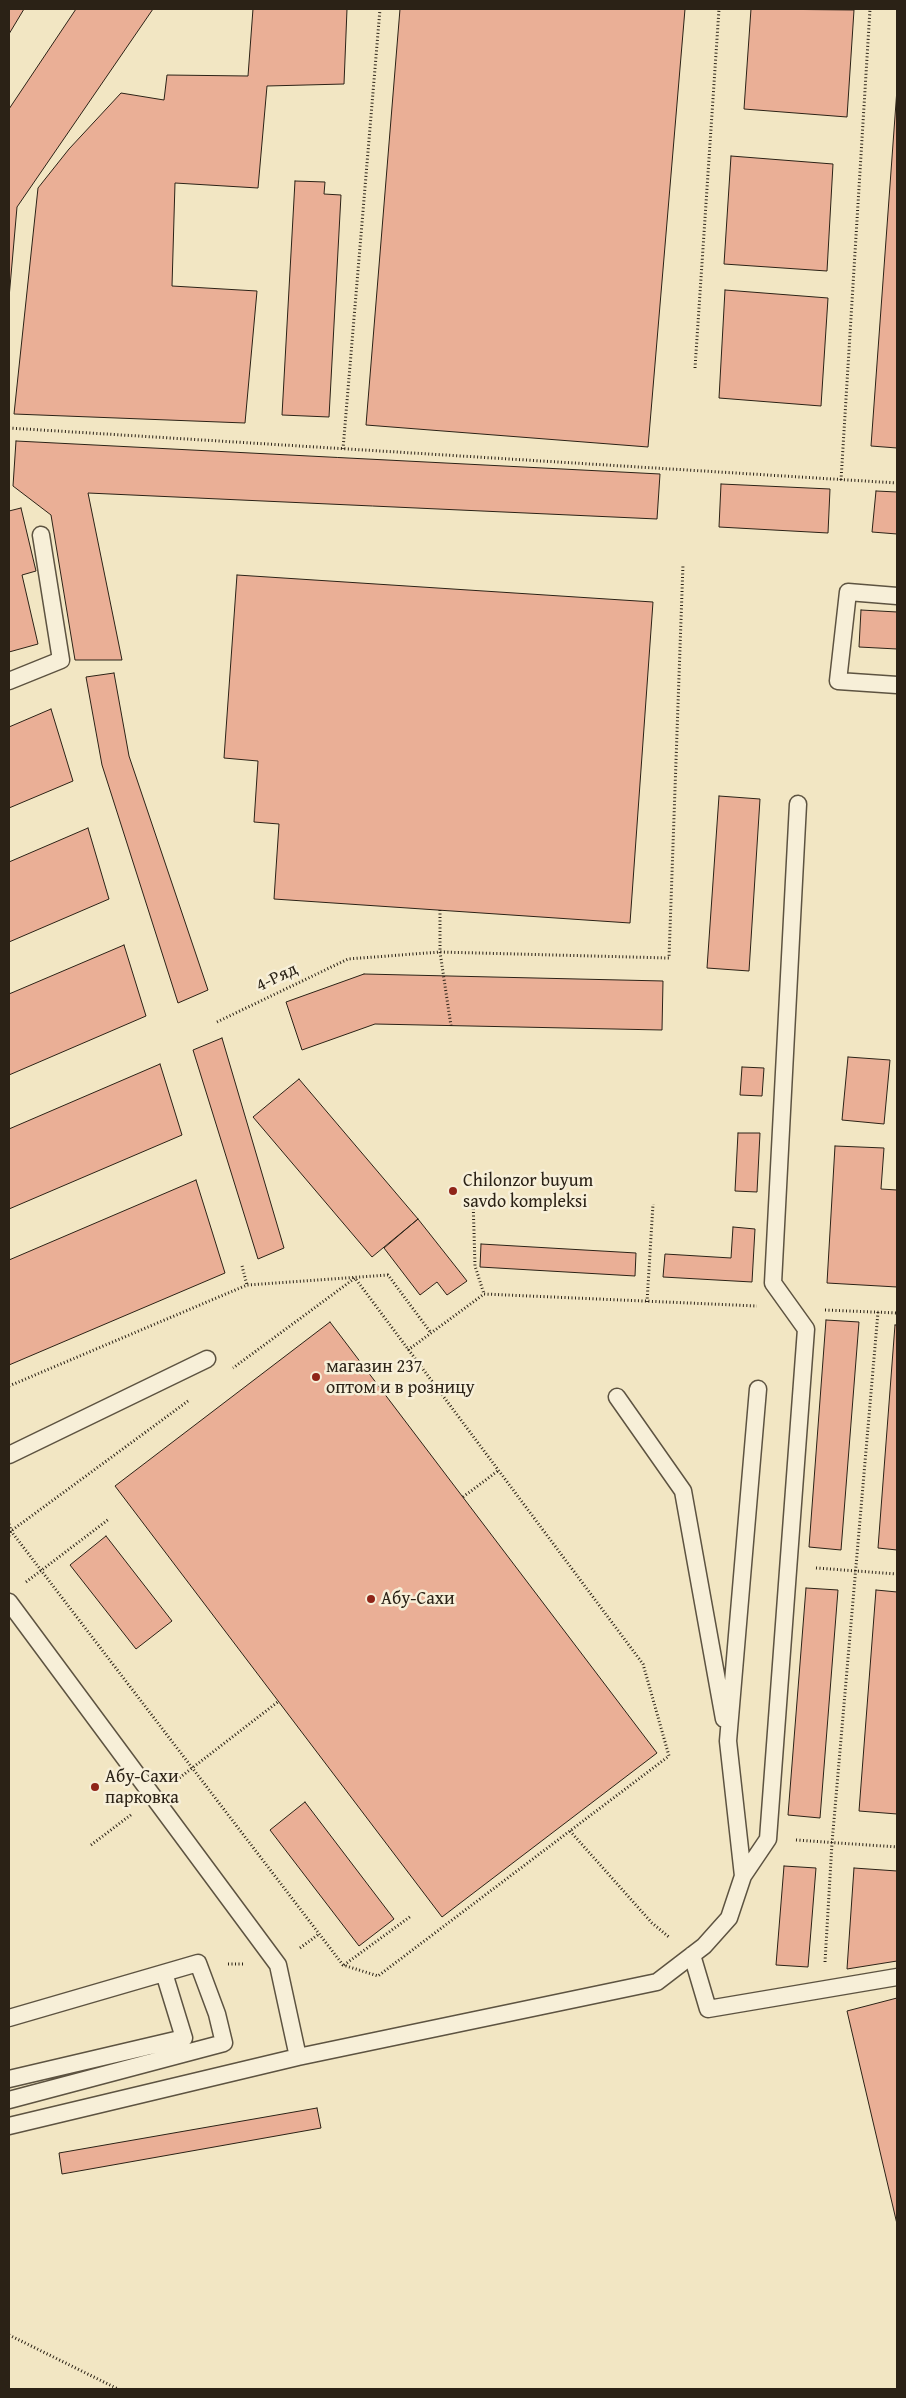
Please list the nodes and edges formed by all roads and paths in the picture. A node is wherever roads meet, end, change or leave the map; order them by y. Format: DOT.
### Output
graph roads {
  1 [pos="380,9"];
  2 [pos="719,9"];
  3 [pos="870,9"];
  4 [pos="695,368"];
  5 [pos="9,428"];
  6 [pos="343,449"];
  7 [pos="841,480"];
  8 [pos="897,483"];
  9 [pos="41,536"];
  10 [pos="683,564"];
  11 [pos="897,596"];
  12 [pos="9,681"];
  13 [pos="897,684"];
  14 [pos="798,804"];
  15 [pos="440,910"];
  16 [pos="440,952"];
  17 [pos="217,1022"];
  18 [pos="451,1026"];
  19 [pos="473,1198"];
  20 [pos="653,1204"];
  21 [pos="242,1266"];
  22 [pos="355,1278"];
  23 [pos="247,1285"];
  24 [pos="484,1294"];
  25 [pos="647,1302"];
  26 [pos="790,1308"];
  27 [pos="878,1312"];
  28 [pos="897,1313"];
  29 [pos="432,1333"];
  30 [pos="408,1350"];
  31 [pos="206,1359"];
  32 [pos="227,1372"];
  33 [pos="9,1386"];
  34 [pos="758,1389"];
  35 [pos="195,1396"];
  36 [pos="617,1397"];
  37 [pos="9,1455"];
  38 [pos="499,1470"];
  39 [pos="463,1497"];
  40 [pos="109,1519"];
  41 [pos="9,1524"];
  42 [pos="11,1531"];
  43 [pos="9,1536"];
  44 [pos="788,1567"];
  45 [pos="41,1571"];
  46 [pos="856,1571"];
  47 [pos="897,1574"];
  48 [pos="9,1602"];
  49 [pos="279,1701"];
  50 [pos="728,1740"];
  51 [pos="192,1768"];
  52 [pos="570,1831"];
  53 [pos="768,1839"];
  54 [pos="832,1843"];
  55 [pos="897,1847"];
  56 [pos="744,1876"];
  57 [pos="411,1916"];
  58 [pos="692,1956"];
  59 [pos="198,1963"];
  60 [pos="278,1964"];
  61 [pos="343,1966"];
  62 [pos="164,1973"];
  63 [pos="897,1977"];
  64 [pos="824,1990"];
  65 [pos="9,2018"];
  66 [pos="298,2057"];
  67 [pos="9,2079"];
  68 [pos="9,2100"];
  69 [pos="9,2126"];
  70 [pos="9,2335"];
  71 [pos="118,2389"];
  1 -- 6 [label="path"];
  2 -- 4 [label="path"];
  3 -- 7 [label="path"];
  5 -- 6 [label="path"];
  6 -- 7 [label="path"];
  7 -- 8 [label="path"];
  9 -- 12 [label="lane"];
  10 -- 16 [label="path"];
  11 -- 13 [label="lane"];
  14 -- 26 [label="lane"];
  15 -- 16 [label="path"];
  16 -- 17 [label="path, 4-Ряд"];
  16 -- 18 [label="path"];
  19 -- 24 [label="path"];
  20 -- 25 [label="path"];
  21 -- 23 [label="path"];
  22 -- 23 [label="path"];
  22 -- 29 [label="path"];
  22 -- 30 [label="path"];
  22 -- 32 [label="path"];
  23 -- 33 [label="path"];
  24 -- 25 [label="path"];
  24 -- 29 [label="path"];
  25 -- 26 [label="path"];
  26 -- 27 [label="path"];
  26 -- 44 [label="lane"];
  27 -- 28 [label="path"];
  27 -- 46 [label="path"];
  29 -- 30 [label="path"];
  30 -- 38 [label="path"];
  31 -- 37 [label="lane"];
  34 -- 50 [label="lane"];
  35 -- 42 [label="path"];
  36 -- 50 [label="lane"];
  38 -- 39 [label="path"];
  38 -- 52 [label="path"];
  40 -- 45 [label="path"];
  41 -- 42 [label="path"];
  42 -- 43 [label="path"];
  42 -- 45 [label="path"];
  44 -- 46 [label="path"];
  44 -- 53 [label="lane"];
  45 -- 51 [label="path"];
  46 -- 47 [label="path"];
  46 -- 54 [label="path"];
  48 -- 60 [label="lane"];
  49 -- 51 [label="path"];
  50 -- 56 [label="lane"];
  51 -- 61 [label="path"];
  52 -- 58 [label="path"];
  52 -- 61 [label="path"];
  53 -- 54 [label="path"];
  53 -- 56 [label="lane"];
  54 -- 55 [label="path"];
  54 -- 64 [label="path"];
  56 -- 58 [label="lane"];
  57 -- 61 [label="path"];
  58 -- 64 [label="lane"];
  58 -- 66 [label="lane"];
  59 -- 60 [label="path"];
  59 -- 62 [label="lane"];
  59 -- 68 [label="lane"];
  60 -- 66 [label="lane"];
  62 -- 65 [label="lane"];
  62 -- 67 [label="lane"];
  63 -- 64 [label="lane"];
  66 -- 69 [label="lane"];
  70 -- 71 [label="path"];
}
